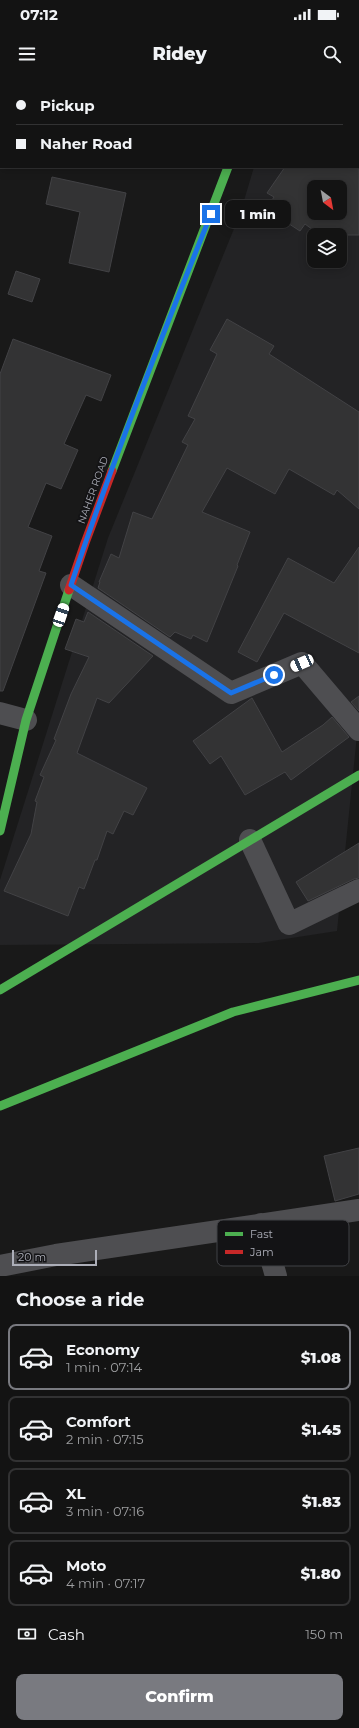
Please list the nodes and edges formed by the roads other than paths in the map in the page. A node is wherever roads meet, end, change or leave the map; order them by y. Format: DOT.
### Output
graph roads {
  1 [pos="228,168"];
  2 [pos="233,168"];
  3 [pos="222,185"];
  4 [pos="71,585"];
  5 [pos="0,713"];
  6 [pos="26,720"];
  7 [pos="359,730"];
  8 [pos="359,774"];
  9 [pos="0,831"];
  10 [pos="250,840"];
  11 [pos="359,890"];
  12 [pos="359,980"];
  13 [pos="0,990"];
  14 [pos="0,1106"];
  15 [pos="359,1210"];
  16 [pos="289,1220"];
  17 [pos="217,1231"];
  18 [pos="273,1266"];
  19 [pos="8,1269"];
  20 [pos="276,1276"];
  1 -- 3 [label="street"];
  2 -- 3 [label="street, NAHER ROAD"];
  3 -- 4 [label="street, NAHER ROAD"];
  4 -- 6 [label="street, NAHER ROAD"];
  4 -- 7 [label="street"];
  5 -- 6 [label="street"];
  6 -- 9 [label="street, NAHER ROAD"];
  8 -- 10 [label="street"];
  10 -- 11 [label="street"];
  10 -- 13 [label="street"];
  12 -- 14 [label="street"];
  15 -- 16 [label="street"];
  17 -- 19 [label="street"];
  18 -- 20 [label="street"];
}
